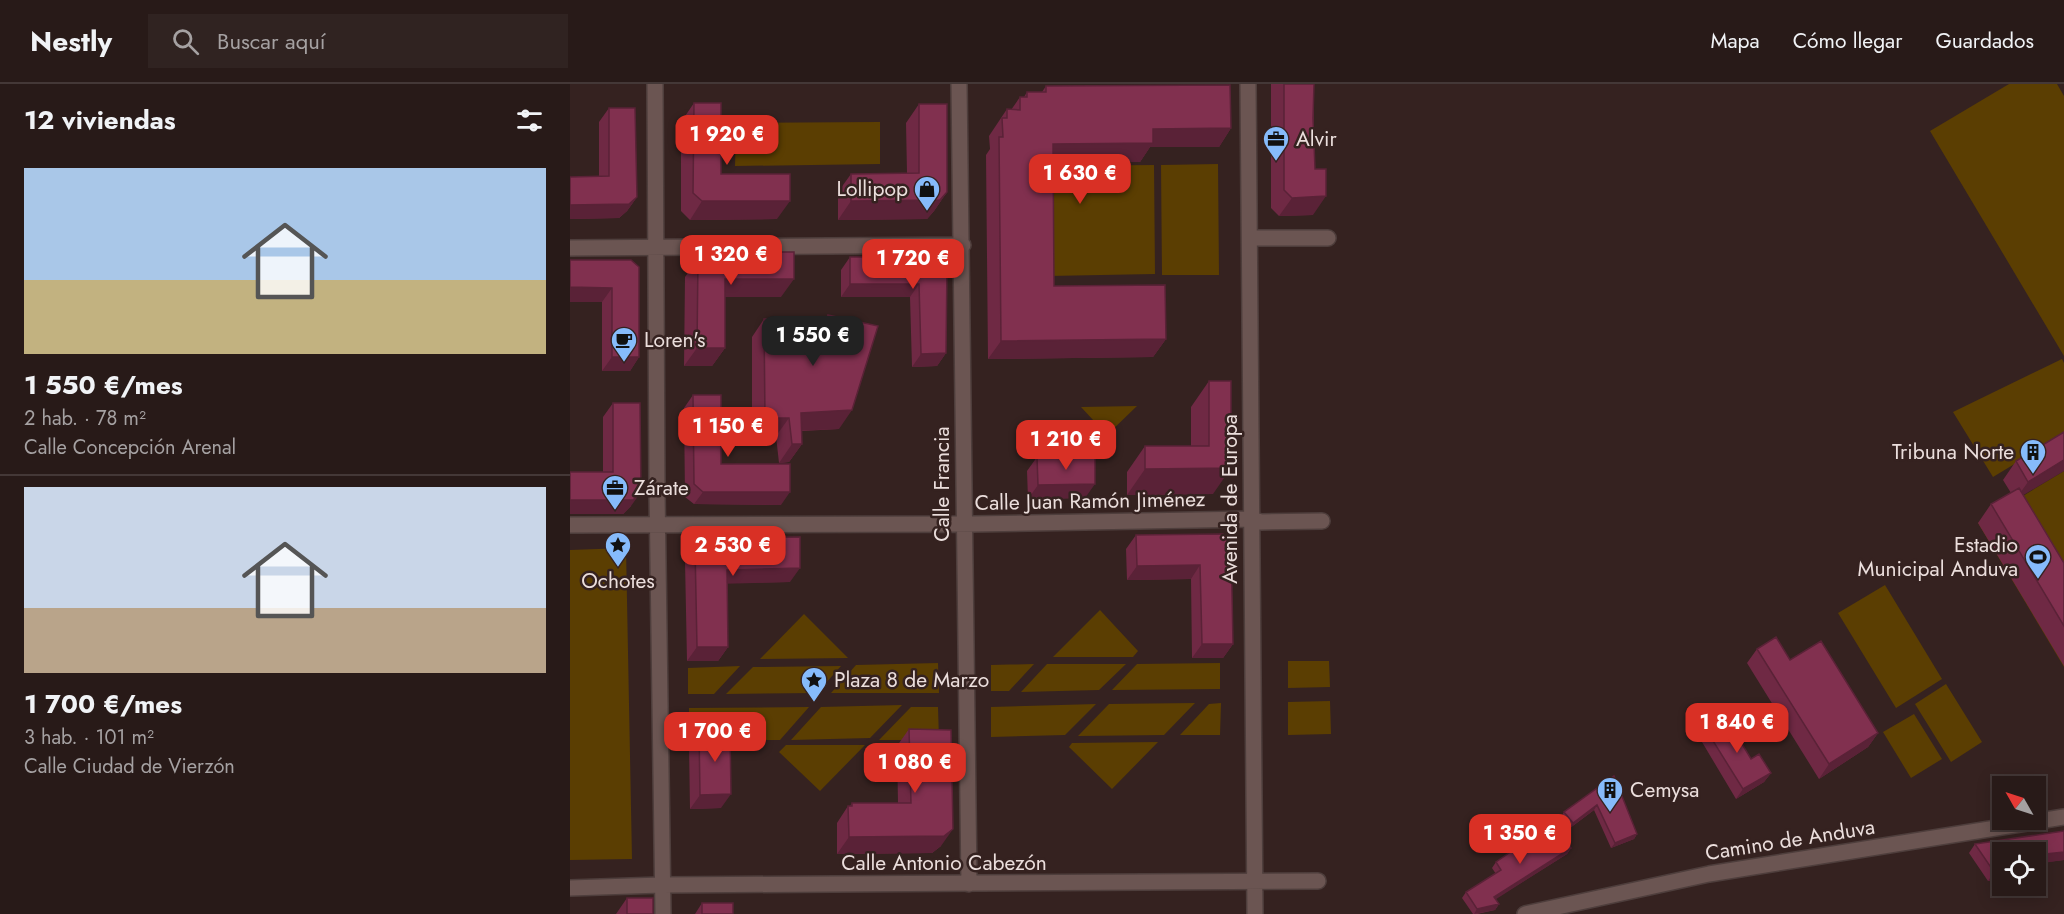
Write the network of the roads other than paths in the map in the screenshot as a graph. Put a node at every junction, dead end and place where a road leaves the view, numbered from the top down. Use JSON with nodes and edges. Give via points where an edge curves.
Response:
{"nodes":[{"id":1,"x":655,"y":84,"type":"edge"},
{"id":2,"x":959,"y":84,"type":"edge"},
{"id":3,"x":1248,"y":84,"type":"edge"},
{"id":4,"x":1250,"y":238,"type":"junction"},
{"id":5,"x":1328,"y":238,"type":"dead end"},
{"id":6,"x":963,"y":244,"type":"junction"},
{"id":7,"x":657,"y":247,"type":"junction"},
{"id":8,"x":570,"y":248,"type":"edge"},
{"id":9,"x":1251,"y":519,"type":"junction"},
{"id":10,"x":1322,"y":521,"type":"dead end"},
{"id":11,"x":963,"y":524,"type":"junction"},
{"id":12,"x":570,"y":525,"type":"edge"},
{"id":13,"x":658,"y":526,"type":"junction"},
{"id":14,"x":2064,"y":817,"type":"edge"},
{"id":15,"x":1256,"y":881,"type":"junction"},
{"id":16,"x":1318,"y":881,"type":"dead end"},
{"id":17,"x":969,"y":884,"type":"junction"},
{"id":18,"x":661,"y":885,"type":"junction"},
{"id":19,"x":570,"y":888,"type":"edge"},
{"id":20,"x":663,"y":914,"type":"edge"},
{"id":21,"x":1255,"y":914,"type":"edge"},
{"id":22,"x":1525,"y":914,"type":"edge"}],
"edges":[{"from":1,"to":7,"type":"street"},
{"from":2,"to":6,"type":"street","name":"Calle Francia"},
{"from":3,"to":4,"type":"street","name":"Avenida de Europa"},
{"from":4,"to":5,"type":"street"},
{"from":4,"to":9,"type":"street","name":"Avenida de Europa"},
{"from":6,"to":7,"type":"street"},
{"from":6,"to":11,"type":"street","name":"Calle Francia"},
{"from":7,"to":8,"type":"street"},
{"from":7,"to":13,"type":"street"},
{"from":9,"to":10,"type":"street","name":"Calle Juan Ramón Jiménez"},
{"from":9,"to":11,"type":"street","name":"Calle Juan Ramón Jiménez"},
{"from":9,"to":15,"type":"street","name":"Avenida de Europa"},
{"from":11,"to":13,"type":"street","name":"Calle Juan Ramón Jiménez"},
{"from":11,"to":17,"type":"street","name":"Calle Francia"},
{"from":12,"to":13,"type":"street","name":"Calle Juan Ramón Jiménez"},
{"from":13,"to":18,"type":"street"},
{"from":14,"to":22,"type":"street","name":"Camino de Anduva","via":[[1708,874]]},
{"from":15,"to":16,"type":"street","name":"Calle Antonio Cabezón"},
{"from":15,"to":17,"type":"street","name":"Calle Antonio Cabezón"},
{"from":15,"to":21,"type":"street","name":"Avenida de Europa"},
{"from":17,"to":18,"type":"street","name":"Calle Antonio Cabezón"},
{"from":18,"to":19,"type":"street","name":"Calle Antonio Cabezón"},
{"from":18,"to":20,"type":"street"}]}
